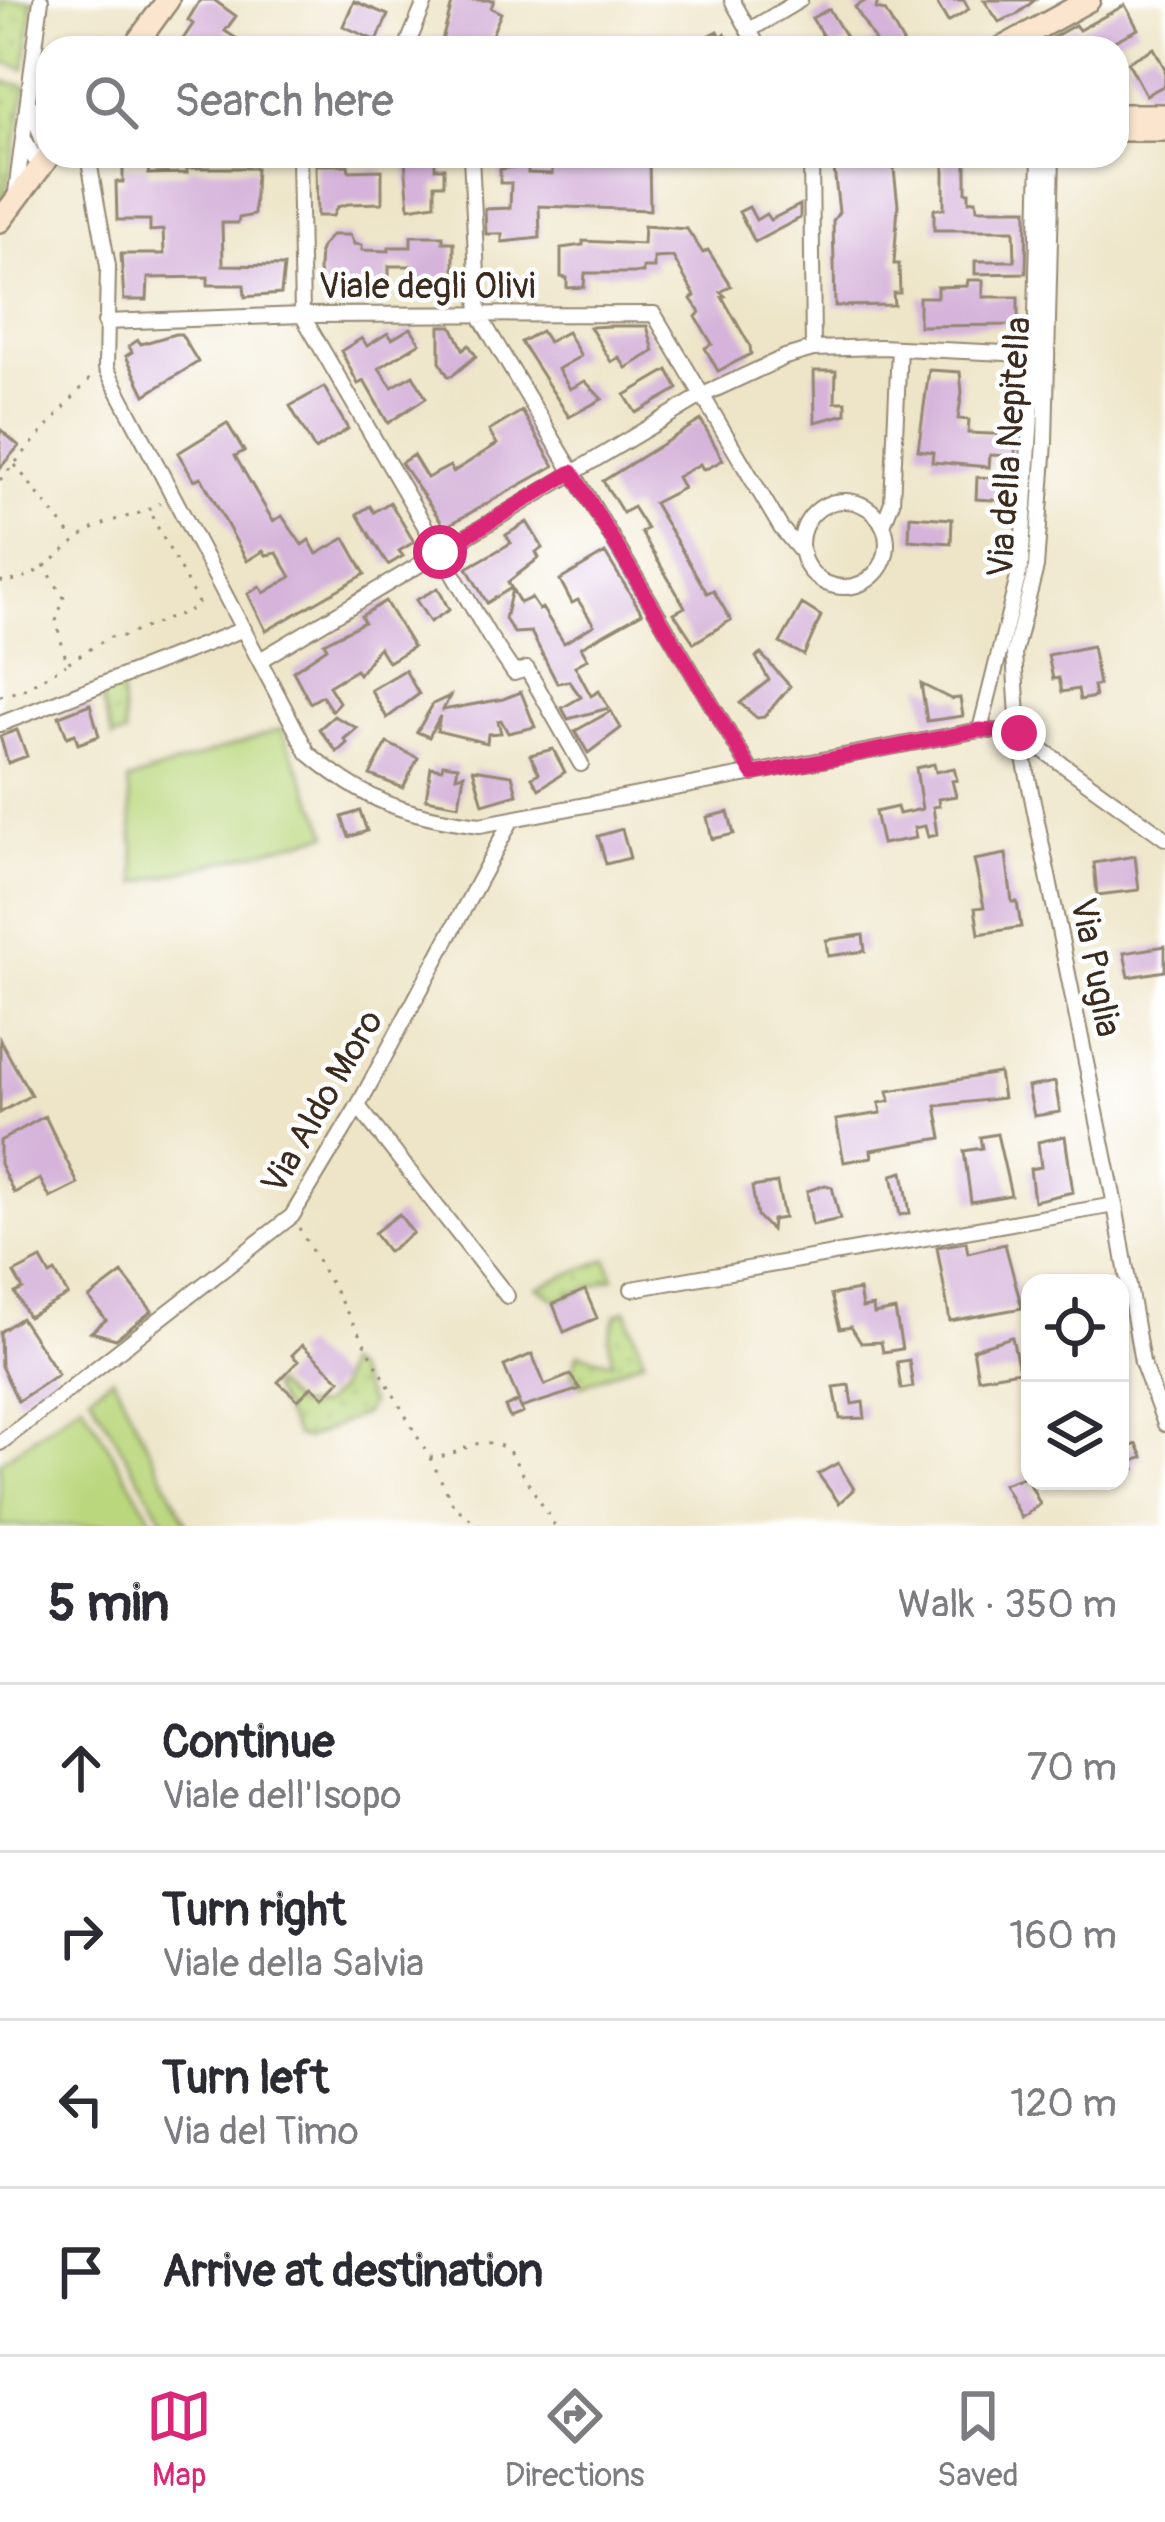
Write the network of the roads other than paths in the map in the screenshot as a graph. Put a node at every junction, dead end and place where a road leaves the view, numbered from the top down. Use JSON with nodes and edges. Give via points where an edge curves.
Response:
{"nodes":[{"id":1,"x":41,"y":0,"type":"edge"},
{"id":2,"x":168,"y":0,"type":"edge"},
{"id":3,"x":426,"y":0,"type":"edge"},
{"id":4,"x":732,"y":0,"type":"edge"},
{"id":5,"x":800,"y":0,"type":"edge"},
{"id":6,"x":1089,"y":0,"type":"edge"},
{"id":7,"x":1058,"y":8,"type":"edge"},
{"id":8,"x":748,"y":31,"type":"junction"},
{"id":9,"x":37,"y":36,"type":"edge"},
{"id":10,"x":142,"y":36,"type":"edge"},
{"id":11,"x":411,"y":36,"type":"edge"},
{"id":12,"x":751,"y":36,"type":"edge"},
{"id":13,"x":1019,"y":36,"type":"edge"},
{"id":14,"x":36,"y":42,"type":"edge"},
{"id":15,"x":29,"y":101,"type":"junction"},
{"id":16,"x":36,"y":107,"type":"edge"},
{"id":17,"x":1129,"y":115,"type":"edge"},
{"id":18,"x":1165,"y":115,"type":"edge"},
{"id":19,"x":36,"y":121,"type":"edge"},
{"id":20,"x":1129,"y":130,"type":"edge"},
{"id":21,"x":1165,"y":130,"type":"edge"},
{"id":22,"x":24,"y":135,"type":"junction"},
{"id":23,"x":36,"y":158,"type":"edge"},
{"id":24,"x":39,"y":168,"type":"edge"},
{"id":25,"x":90,"y":168,"type":"edge"},
{"id":26,"x":299,"y":168,"type":"edge"},
{"id":27,"x":472,"y":168,"type":"edge"},
{"id":28,"x":811,"y":168,"type":"edge"},
{"id":29,"x":1045,"y":168,"type":"edge"},
{"id":30,"x":15,"y":200,"type":"junction"},
{"id":31,"x":0,"y":221,"type":"edge"},
{"id":32,"x":479,"y":315,"type":"junction"},
{"id":33,"x":302,"y":316,"type":"junction"},
{"id":34,"x":105,"y":322,"type":"junction"},
{"id":35,"x":899,"y":348,"type":"junction"},
{"id":36,"x":813,"y":350,"type":"junction"},
{"id":37,"x":1041,"y":355,"type":"junction"},
{"id":38,"x":703,"y":395,"type":"junction"},
{"id":39,"x":572,"y":472,"type":"junction"},
{"id":40,"x":883,"y":525,"type":"junction"},
{"id":41,"x":440,"y":552,"type":"junction"},
{"id":42,"x":803,"y":554,"type":"junction"},
{"id":43,"x":244,"y":628,"type":"junction"},
{"id":44,"x":260,"y":660,"type":"junction"},
{"id":45,"x":0,"y":724,"type":"edge"},
{"id":46,"x":980,"y":730,"type":"junction"},
{"id":47,"x":1019,"y":733,"type":"junction"},
{"id":48,"x":581,"y":764,"type":"dead end"},
{"id":49,"x":753,"y":774,"type":"junction"},
{"id":50,"x":512,"y":819,"type":"junction"},
{"id":51,"x":1165,"y":838,"type":"edge"},
{"id":52,"x":358,"y":1106,"type":"junction"},
{"id":53,"x":1115,"y":1205,"type":"junction"},
{"id":54,"x":632,"y":1288,"type":"dead end"},
{"id":55,"x":506,"y":1296,"type":"dead end"},
{"id":56,"x":1165,"y":1424,"type":"edge"},
{"id":57,"x":0,"y":1443,"type":"edge"}],
"edges":[{"from":1,"to":9,"type":"street"},
{"from":2,"to":10,"type":"main road"},
{"from":3,"to":11,"type":"street"},
{"from":4,"to":8,"type":"street"},
{"from":5,"to":8,"type":"street"},
{"from":6,"to":7,"type":"main road"},
{"from":7,"to":13,"type":"main road"},
{"from":8,"to":12,"type":"street"},
{"from":14,"to":15,"type":"street"},
{"from":15,"to":16,"type":"street"},
{"from":15,"to":19,"type":"street"},
{"from":15,"to":22,"type":"street"},
{"from":17,"to":18,"type":"main road"},
{"from":20,"to":21,"type":"main road"},
{"from":22,"to":23,"type":"street"},
{"from":22,"to":30,"type":"street"},
{"from":24,"to":30,"type":"main road"},
{"from":25,"to":34,"type":"street","via":[[108,266]]},
{"from":26,"to":33,"type":"street"},
{"from":27,"to":32,"type":"street"},
{"from":28,"to":36,"type":"street"},
{"from":29,"to":37,"type":"street","name":"Via della Nepitella"},
{"from":30,"to":31,"type":"main road"},
{"from":32,"to":33,"type":"street","name":"Viale degli Olivi"},
{"from":32,"to":38,"type":"street","name":"Viale degli Olivi","via":[[654,314]]},
{"from":32,"to":39,"type":"street"},
{"from":33,"to":34,"type":"street","name":"Viale degli Olivi"},
{"from":33,"to":41,"type":"street"},
{"from":34,"to":43,"type":"street","via":[[106,368]]},
{"from":35,"to":36,"type":"street"},
{"from":35,"to":37,"type":"street"},
{"from":35,"to":40,"type":"street","via":[[892,502]]},
{"from":36,"to":38,"type":"street"},
{"from":37,"to":46,"type":"street","name":"Via della Nepitella","via":[[1022,565]]},
{"from":37,"to":47,"type":"street","name":"Via della Nepitella","via":[[1036,567],[1014,653]]},
{"from":38,"to":39,"type":"street"},
{"from":38,"to":42,"type":"street"},
{"from":39,"to":41,"type":"street"},
{"from":39,"to":49,"type":"street"},
{"from":40,"to":42,"type":"street","via":[[864,505],[837,501],[805,526]]},
{"from":40,"to":42,"type":"street","via":[[886,553],[859,584],[818,578]]},
{"from":41,"to":44,"type":"street"},
{"from":41,"to":48,"type":"street","via":[[514,674],[527,669]]},
{"from":43,"to":44,"type":"street"},
{"from":43,"to":45,"type":"street"},
{"from":44,"to":50,"type":"street","via":[[308,753],[336,777],[404,813],[480,825]]},
{"from":46,"to":47,"type":"street"},
{"from":46,"to":49,"type":"street"},
{"from":47,"to":51,"type":"street"},
{"from":47,"to":53,"type":"street","name":"Via Puglia"},
{"from":49,"to":50,"type":"street"},
{"from":50,"to":52,"type":"street","name":"Via Aldo Moro"},
{"from":52,"to":55,"type":"street"},
{"from":52,"to":57,"type":"street","name":"Via Aldo Moro","via":[[292,1216]]},
{"from":53,"to":54,"type":"street"},
{"from":53,"to":56,"type":"street","name":"Via Puglia","via":[[1142,1363]]}]}
